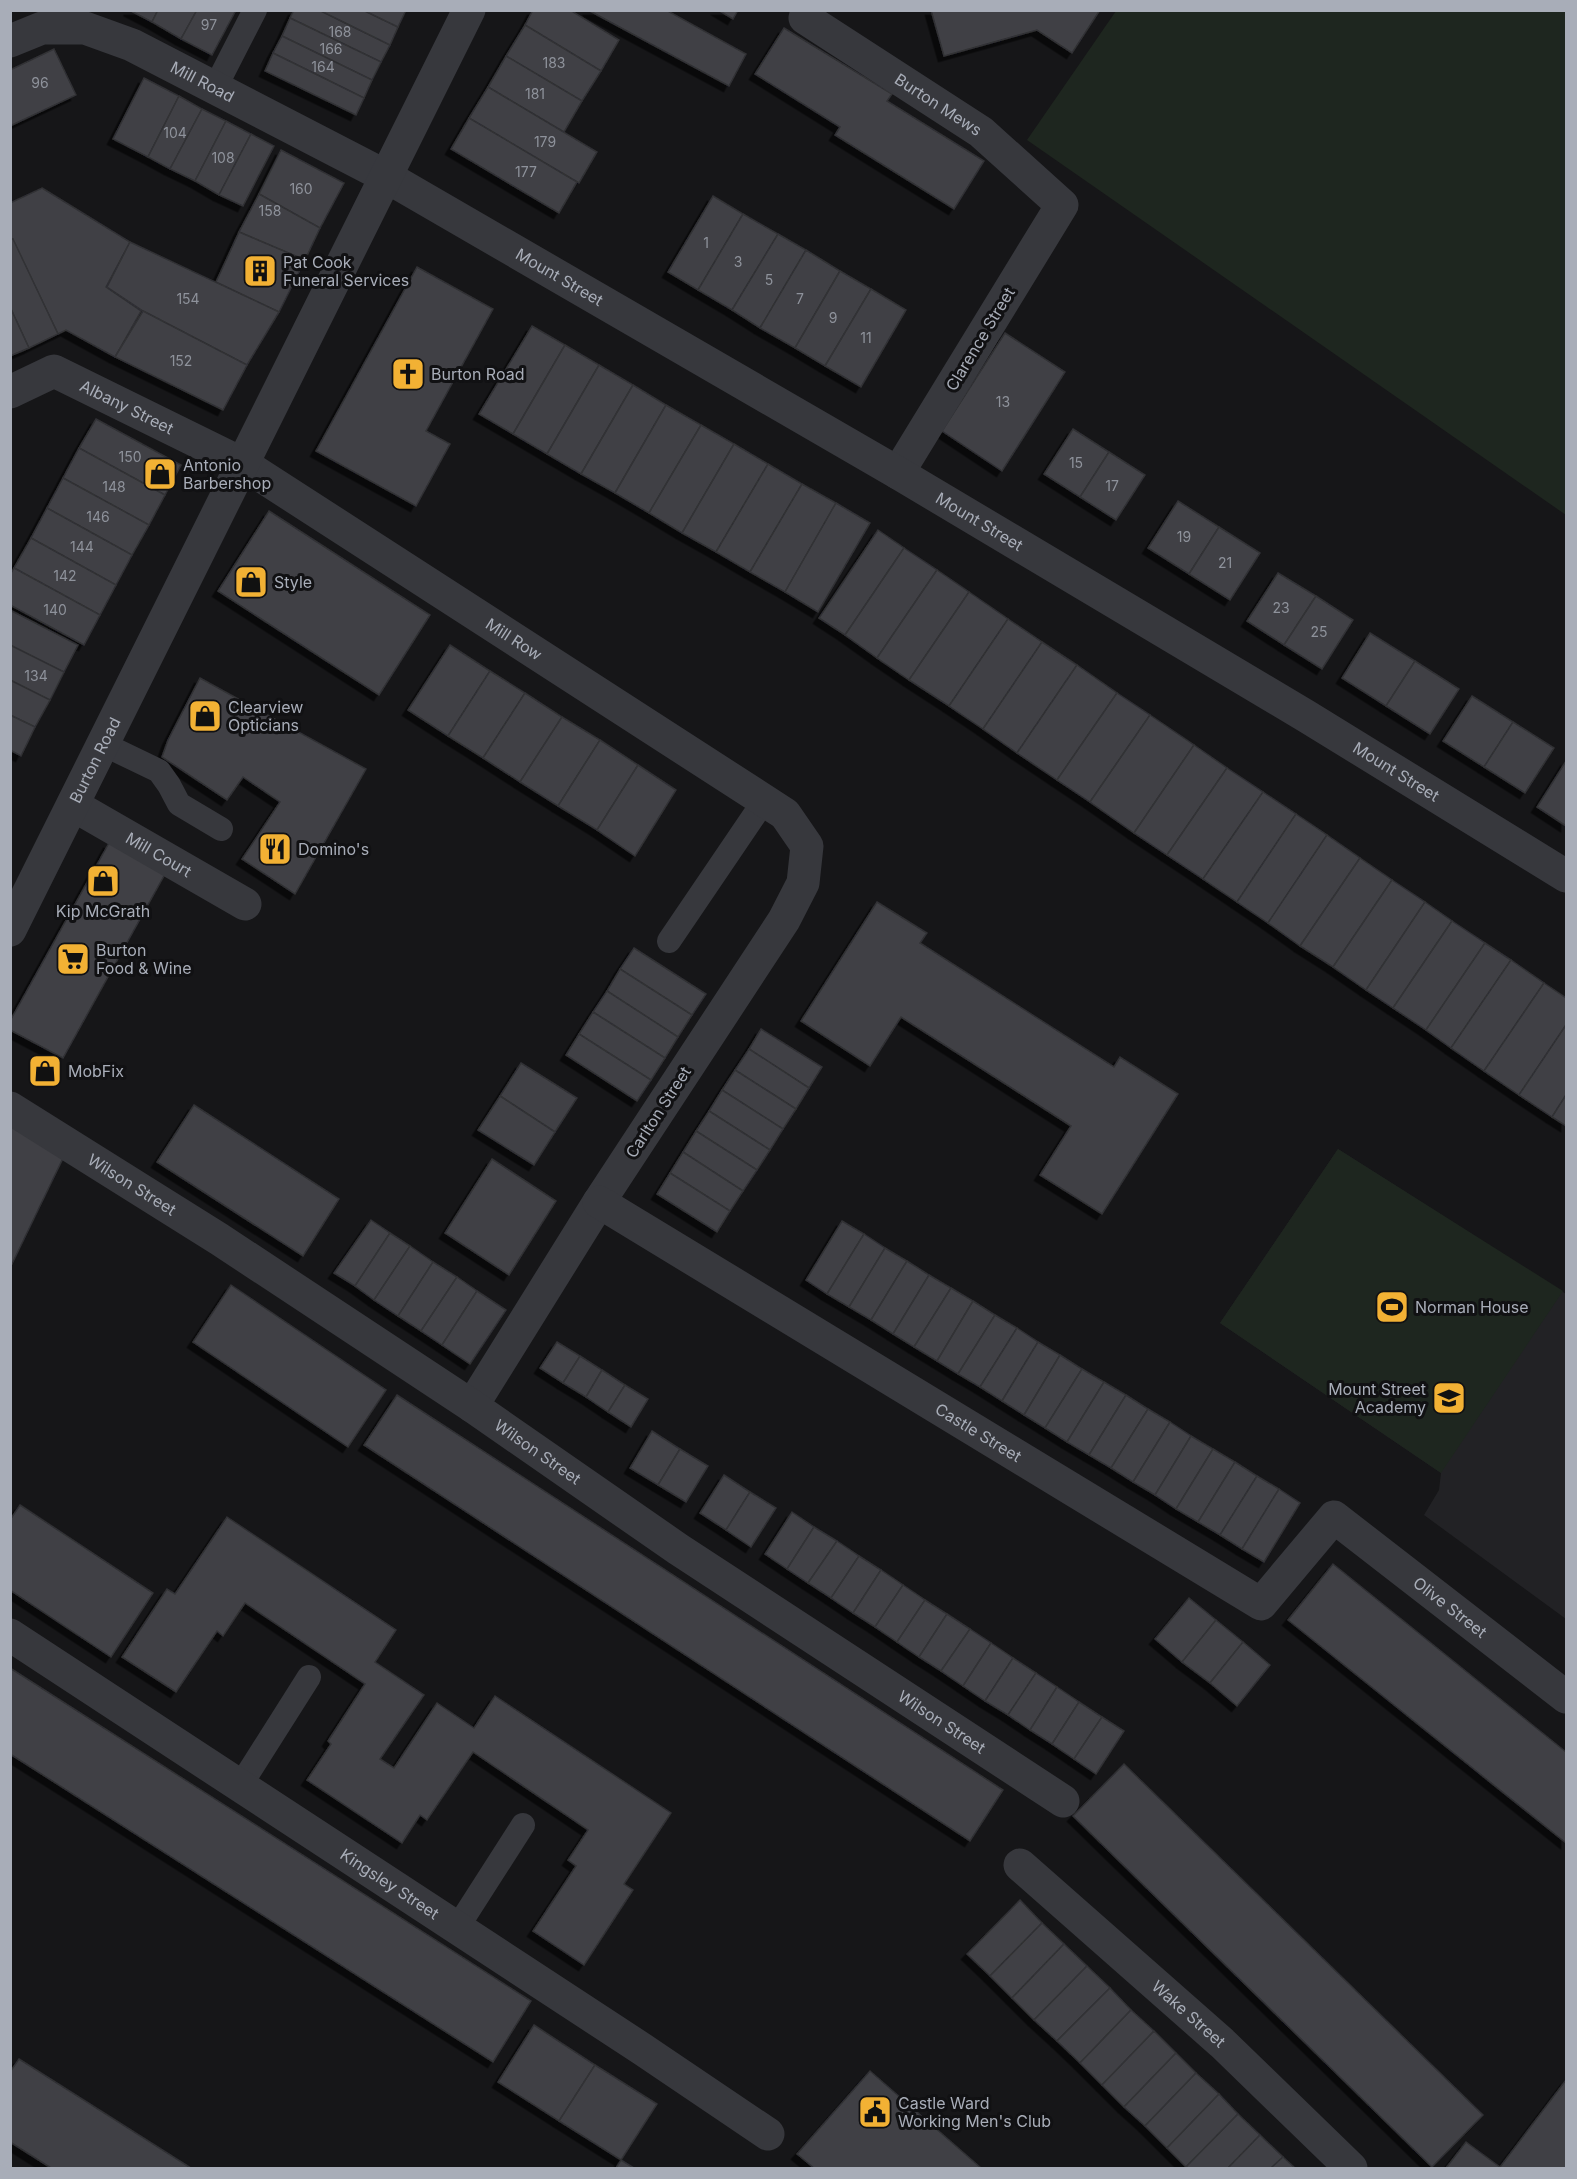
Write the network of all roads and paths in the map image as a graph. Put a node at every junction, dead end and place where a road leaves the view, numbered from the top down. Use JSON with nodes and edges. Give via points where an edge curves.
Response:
{"nodes":[{"id":1,"x":255,"y":10,"type":"edge"},
{"id":2,"x":469,"y":10,"type":"edge"},
{"id":3,"x":805,"y":18,"type":"dead end"},
{"id":4,"x":10,"y":41,"type":"edge"},
{"id":5,"x":215,"y":88,"type":"junction"},
{"id":6,"x":387,"y":177,"type":"junction"},
{"id":7,"x":1062,"y":205,"type":"joint"},
{"id":8,"x":10,"y":392,"type":"edge"},
{"id":9,"x":243,"y":464,"type":"junction"},
{"id":10,"x":898,"y":473,"type":"junction"},
{"id":11,"x":103,"y":744,"type":"junction"},
{"id":12,"x":73,"y":805,"type":"junction"},
{"id":13,"x":775,"y":808,"type":"junction"},
{"id":14,"x":221,"y":829,"type":"dead end"},
{"id":15,"x":1566,"y":876,"type":"edge"},
{"id":16,"x":245,"y":904,"type":"dead end"},
{"id":17,"x":10,"y":930,"type":"edge"},
{"id":18,"x":669,"y":941,"type":"dead end"},
{"id":19,"x":10,"y":1108,"type":"edge"},
{"id":20,"x":598,"y":1202,"type":"junction"},
{"id":21,"x":472,"y":1406,"type":"junction"},
{"id":22,"x":1334,"y":1517,"type":"joint"},
{"id":23,"x":10,"y":1635,"type":"edge"},
{"id":24,"x":309,"y":1677,"type":"dead end"},
{"id":25,"x":1566,"y":1697,"type":"edge"},
{"id":26,"x":240,"y":1786,"type":"junction"},
{"id":27,"x":1063,"y":1801,"type":"dead end"},
{"id":28,"x":523,"y":1825,"type":"dead end"},
{"id":29,"x":1020,"y":1865,"type":"dead end"},
{"id":30,"x":457,"y":1928,"type":"junction"},
{"id":31,"x":768,"y":2134,"type":"dead end"},
{"id":32,"x":1351,"y":2169,"type":"edge"}],
"edges":[{"from":1,"to":5,"type":"lane"},
{"from":2,"to":6,"type":"street","name":"Burton Road"},
{"from":3,"to":7,"type":"street","name":"Burton Mews","via":[[981,132]]},
{"from":4,"to":5,"type":"street","name":"Mill Road","via":[[42,28],[85,28],[132,45]]},
{"from":5,"to":6,"type":"street","name":"Mill Road"},
{"from":6,"to":9,"type":"street","name":"Burton Road"},
{"from":6,"to":10,"type":"street","name":"Mount Street"},
{"from":7,"to":10,"type":"street","name":"Clarence Street"},
{"from":8,"to":9,"type":"street","name":"Albany Street","via":[[54,371]]},
{"from":9,"to":11,"type":"street","name":"Burton Road"},
{"from":9,"to":13,"type":"street","name":"Mill Row"},
{"from":10,"to":15,"type":"street","name":"Mount Street"},
{"from":11,"to":12,"type":"street","name":"Burton Road"},
{"from":11,"to":14,"type":"lane","via":[[159,771],[178,804]]},
{"from":12,"to":16,"type":"street","name":"Mill Court"},
{"from":12,"to":17,"type":"street","name":"Burton Road"},
{"from":13,"to":18,"type":"lane"},
{"from":13,"to":20,"type":"street","name":"Carlton Street","via":[[807,846],[803,883],[784,920]]},
{"from":19,"to":21,"type":"street","name":"Wilson Street","via":[[219,1239]]},
{"from":20,"to":21,"type":"street","name":"Carlton Street"},
{"from":20,"to":22,"type":"street","name":"Castle Street","via":[[1261,1604]]},
{"from":21,"to":27,"type":"street","name":"Wilson Street","via":[[678,1549]]},
{"from":22,"to":25,"type":"street","name":"Olive Street"},
{"from":23,"to":26,"type":"street","name":"Kingsley Street"},
{"from":24,"to":26,"type":"lane"},
{"from":26,"to":30,"type":"street","name":"Kingsley Street"},
{"from":28,"to":30,"type":"lane"},
{"from":29,"to":32,"type":"street","name":"Wake Street","via":[[1222,2043]]},
{"from":30,"to":31,"type":"street","name":"Kingsley Street"}]}
